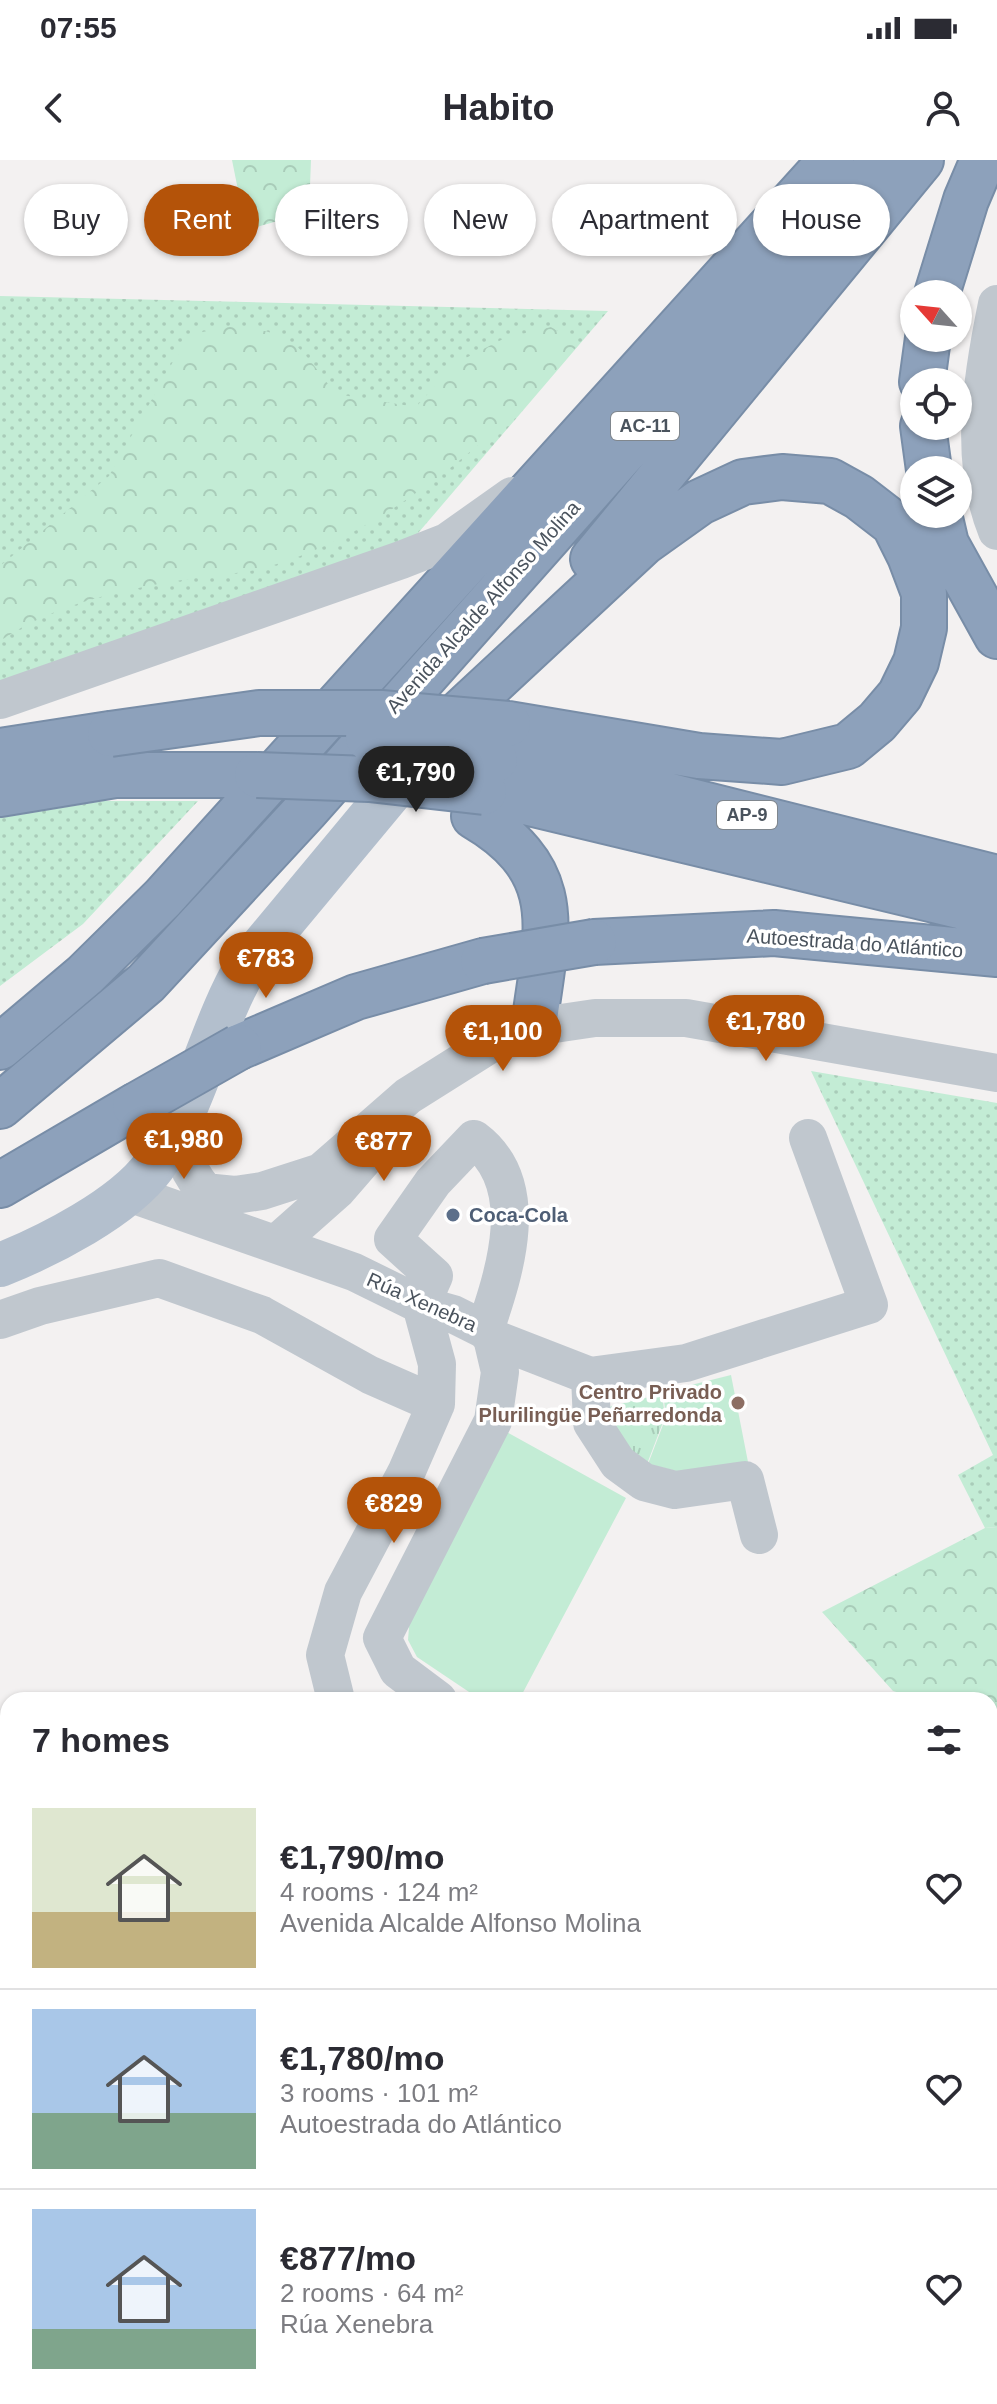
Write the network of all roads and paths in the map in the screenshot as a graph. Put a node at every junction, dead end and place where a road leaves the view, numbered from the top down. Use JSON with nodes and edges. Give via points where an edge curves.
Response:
{"nodes":[{"id":1,"x":831,"y":160,"type":"edge"},
{"id":2,"x":883,"y":160,"type":"edge"},
{"id":3,"x":921,"y":160,"type":"edge"},
{"id":4,"x":983,"y":160,"type":"edge"},
{"id":5,"x":941,"y":280,"type":"edge"},
{"id":6,"x":997,"y":304,"type":"edge"},
{"id":7,"x":547,"y":471,"type":"junction"},
{"id":8,"x":942,"y":528,"type":"edge"},
{"id":9,"x":997,"y":531,"type":"edge"},
{"id":10,"x":997,"y":636,"type":"edge"},
{"id":11,"x":0,"y":700,"type":"edge"},
{"id":12,"x":449,"y":723,"type":"junction"},
{"id":13,"x":0,"y":751,"type":"edge"},
{"id":14,"x":112,"y":755,"type":"junction"},
{"id":15,"x":490,"y":773,"type":"junction"},
{"id":16,"x":0,"y":794,"type":"edge"},
{"id":17,"x":997,"y":878,"type":"edge"},
{"id":18,"x":997,"y":915,"type":"edge"},
{"id":19,"x":997,"y":954,"type":"edge"},
{"id":20,"x":85,"y":975,"type":"junction"},
{"id":21,"x":0,"y":1022,"type":"edge"},
{"id":22,"x":534,"y":1027,"type":"junction"},
{"id":23,"x":0,"y":1047,"type":"edge"},
{"id":24,"x":997,"y":1073,"type":"edge"},
{"id":25,"x":0,"y":1106,"type":"edge"},
{"id":26,"x":176,"y":1125,"type":"junction"},
{"id":27,"x":808,"y":1138,"type":"dead end"},
{"id":28,"x":329,"y":1181,"type":"junction"},
{"id":29,"x":0,"y":1185,"type":"edge"},
{"id":30,"x":204,"y":1192,"type":"junction"},
{"id":31,"x":129,"y":1193,"type":"junction"},
{"id":32,"x":276,"y":1244,"type":"junction"},
{"id":33,"x":0,"y":1265,"type":"edge"},
{"id":34,"x":354,"y":1272,"type":"junction"},
{"id":35,"x":421,"y":1305,"type":"junction"},
{"id":36,"x":0,"y":1320,"type":"edge"},
{"id":37,"x":488,"y":1334,"type":"junction"},
{"id":38,"x":590,"y":1376,"type":"junction"},
{"id":39,"x":436,"y":1404,"type":"junction"},
{"id":40,"x":759,"y":1535,"type":"dead end"},
{"id":41,"x":334,"y":1692,"type":"edge"},
{"id":42,"x":426,"y":1692,"type":"edge"}],
"edges":[{"from":1,"to":7,"type":"highway","name":"Avenida Alcalde Alfonso Molina","number":"AC-11"},
{"from":2,"to":25,"type":"highway","name":"Avenida Alcalde Alfonso Molina","number":"AC-11","via":[[146,983]]},
{"from":3,"to":12,"type":"highway","via":[[600,551]]},
{"from":4,"to":5,"type":"highway"},
{"from":6,"to":9,"type":"street","via":[[979,430],[989,512]]},
{"from":7,"to":11,"type":"street","via":[[447,542],[276,607]]},
{"from":7,"to":20,"type":"highway","name":"Avenida Alcalde Alfonso Molina","number":"AC-11","via":[[244,810]]},
{"from":8,"to":10,"type":"highway"},
{"from":12,"to":15,"type":"highway","via":[[644,542],[700,502],[743,482],[782,477],[830,481],[894,524],[924,593],[924,628],[900,695],[848,746],[782,762],[699,756]]},
{"from":12,"to":26,"type":"main road","via":[[247,965],[227,998]]},
{"from":13,"to":14,"type":"highway","number":"AP-9"},
{"from":14,"to":15,"type":"highway","bridge":true,"via":[[257,775],[369,779]]},
{"from":14,"to":15,"type":"highway","number":"AP-9","bridge":true,"via":[[368,738]]},
{"from":14,"to":16,"type":"highway"},
{"from":15,"to":17,"type":"highway","number":"AP-9","via":[[567,770]]},
{"from":15,"to":18,"type":"highway"},
{"from":15,"to":22,"type":"highway","via":[[499,830],[521,856],[547,907]]},
{"from":19,"to":29,"type":"highway","name":"Autoestrada do Atlántico","bridge":true,"via":[[774,933],[594,942],[483,961],[356,997],[239,1047]]},
{"from":20,"to":21,"type":"highway"},
{"from":20,"to":23,"type":"highway","name":"Avenida Alcalde Alfonso Molina","number":"AC-11"},
{"from":22,"to":24,"type":"street","via":[[595,1018],[686,1018]]},
{"from":22,"to":28,"type":"street","via":[[489,1045],[446,1072]]},
{"from":26,"to":30,"type":"street","name":"Rúa Xenebra","via":[[186,1166]]},
{"from":26,"to":31,"type":"main road","via":[[153,1166]]},
{"from":27,"to":38,"type":"street","via":[[869,1305],[686,1363]]},
{"from":28,"to":30,"type":"street","via":[[235,1195]]},
{"from":28,"to":32,"type":"street"},
{"from":28,"to":34,"type":"street","via":[[323,1216],[330,1246]]},
{"from":30,"to":32,"type":"street","name":"Rúa Xenebra"},
{"from":31,"to":32,"type":"street","name":"Rúa Xenebra"},
{"from":31,"to":33,"type":"main road","via":[[33,1252]]},
{"from":32,"to":34,"type":"street","name":"Rúa Xenebra"},
{"from":34,"to":35,"type":"street","name":"Rúa Xenebra"},
{"from":35,"to":37,"type":"street","name":"Rúa Xenebra","via":[[453,1314]]},
{"from":35,"to":37,"type":"street","via":[[434,1276],[393,1239],[433,1182],[474,1139],[491,1151],[510,1200],[507,1265]]},
{"from":35,"to":39,"type":"street","via":[[437,1364]]},
{"from":36,"to":39,"type":"street","via":[[159,1278],[262,1315],[370,1375]]},
{"from":37,"to":38,"type":"street"},
{"from":37,"to":42,"type":"street","name":"Rúa Xenebra","via":[[500,1372],[493,1421],[382,1638],[398,1670]]},
{"from":38,"to":40,"type":"street","via":[[592,1423],[618,1463],[644,1482],[675,1490],[745,1480]]},
{"from":39,"to":41,"type":"street","via":[[343,1592],[325,1655]]}]}
